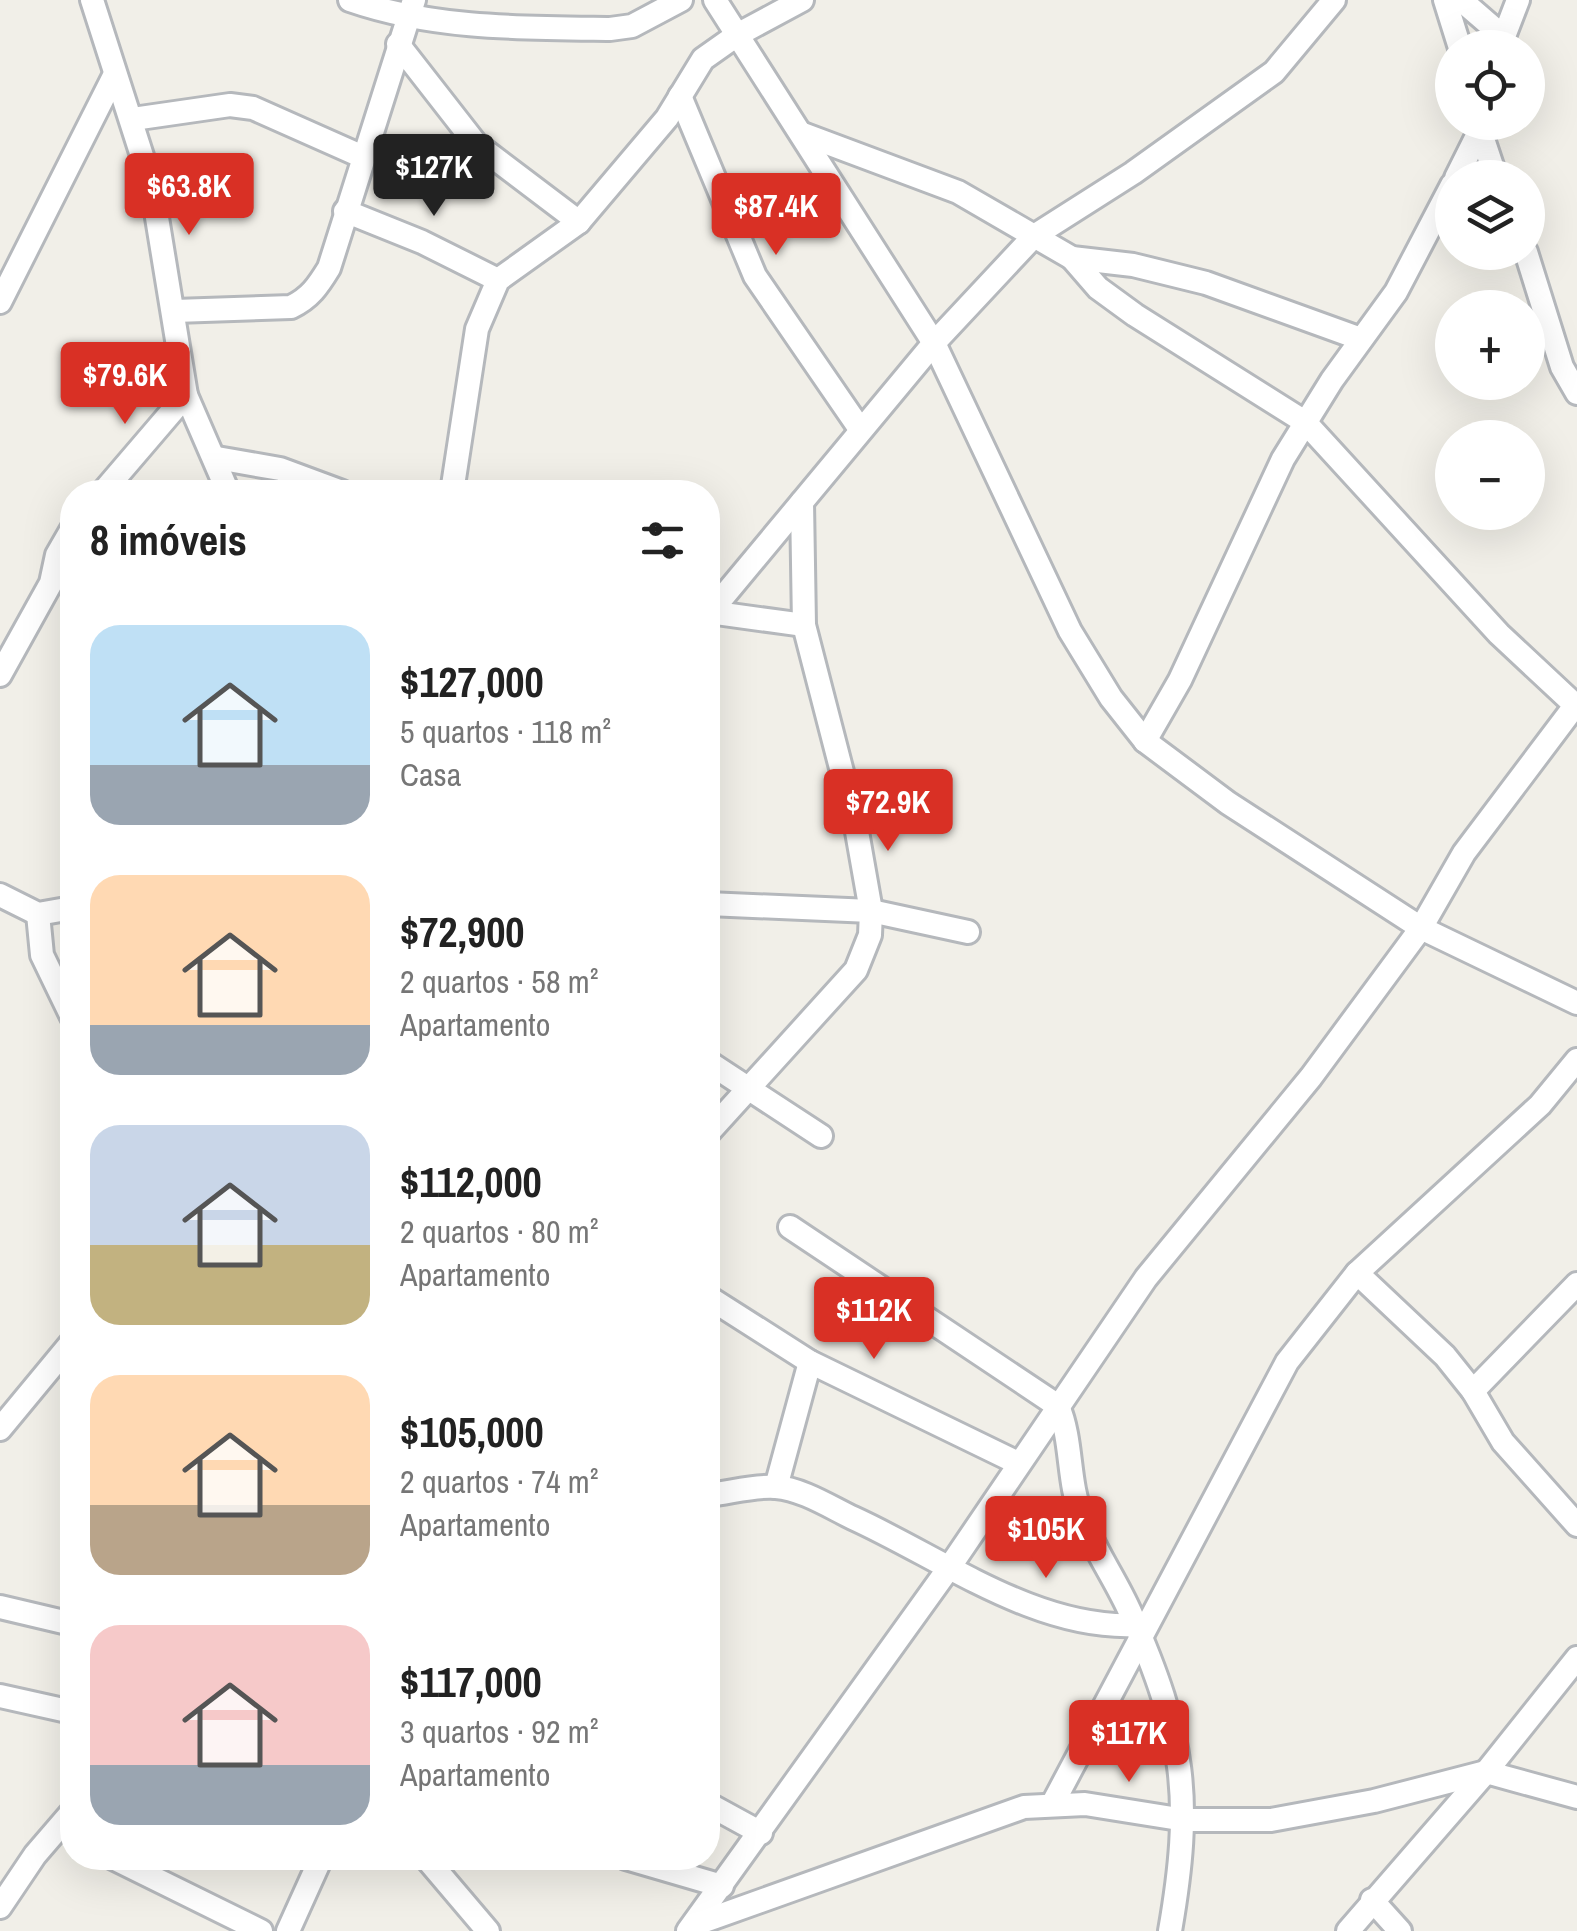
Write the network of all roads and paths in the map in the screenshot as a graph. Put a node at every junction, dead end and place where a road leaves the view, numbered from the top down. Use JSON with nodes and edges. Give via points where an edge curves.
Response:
{"nodes":[{"id":1,"x":92,"y":0,"type":"edge"},
{"id":2,"x":350,"y":0,"type":"edge"},
{"id":3,"x":681,"y":0,"type":"edge"},
{"id":4,"x":716,"y":0,"type":"edge"},
{"id":5,"x":802,"y":0,"type":"edge"},
{"id":6,"x":1334,"y":0,"type":"edge"},
{"id":7,"x":1445,"y":0,"type":"edge"},
{"id":8,"x":1461,"y":0,"type":"edge"},
{"id":9,"x":1518,"y":0,"type":"edge"},
{"id":10,"x":412,"y":9,"type":"edge"},
{"id":11,"x":1454,"y":30,"type":"edge"},
{"id":12,"x":1490,"y":30,"type":"edge"},
{"id":13,"x":1508,"y":30,"type":"edge"},
{"id":14,"x":737,"y":35,"type":"junction"},
{"id":15,"x":398,"y":44,"type":"junction"},
{"id":16,"x":115,"y":74,"type":"junction"},
{"id":17,"x":680,"y":96,"type":"junction"},
{"id":18,"x":133,"y":119,"type":"junction"},
{"id":19,"x":803,"y":134,"type":"junction"},
{"id":20,"x":361,"y":156,"type":"junction"},
{"id":21,"x":345,"y":212,"type":"junction"},
{"id":22,"x":1435,"y":217,"type":"edge"},
{"id":23,"x":580,"y":222,"type":"junction"},
{"id":24,"x":1034,"y":236,"type":"junction"},
{"id":25,"x":1072,"y":258,"type":"junction"},
{"id":26,"x":1532,"y":270,"type":"edge"},
{"id":27,"x":498,"y":280,"type":"junction"},
{"id":28,"x":0,"y":302,"type":"edge"},
{"id":29,"x":175,"y":311,"type":"junction"},
{"id":30,"x":1360,"y":339,"type":"junction"},
{"id":31,"x":934,"y":343,"type":"junction"},
{"id":32,"x":1577,"y":393,"type":"edge"},
{"id":33,"x":186,"y":395,"type":"junction"},
{"id":34,"x":1305,"y":422,"type":"junction"},
{"id":35,"x":860,"y":429,"type":"junction"},
{"id":36,"x":217,"y":458,"type":"junction"},
{"id":37,"x":113,"y":480,"type":"edge"},
{"id":38,"x":224,"y":480,"type":"edge"},
{"id":39,"x":310,"y":480,"type":"edge"},
{"id":40,"x":454,"y":480,"type":"edge"},
{"id":41,"x":802,"y":502,"type":"junction"},
{"id":42,"x":60,"y":550,"type":"edge"},
{"id":43,"x":720,"y":600,"type":"edge"},
{"id":44,"x":720,"y":615,"type":"edge"},
{"id":45,"x":804,"y":624,"type":"junction"},
{"id":46,"x":0,"y":675,"type":"edge"},
{"id":47,"x":1576,"y":704,"type":"edge"},
{"id":48,"x":1145,"y":741,"type":"junction"},
{"id":49,"x":0,"y":895,"type":"edge"},
{"id":50,"x":720,"y":904,"type":"edge"},
{"id":51,"x":60,"y":910,"type":"edge"},
{"id":52,"x":871,"y":910,"type":"junction"},
{"id":53,"x":38,"y":914,"type":"junction"},
{"id":54,"x":1421,"y":928,"type":"junction"},
{"id":55,"x":968,"y":932,"type":"dead end"},
{"id":56,"x":60,"y":992,"type":"edge"},
{"id":57,"x":1576,"y":999,"type":"edge"},
{"id":58,"x":1577,"y":1060,"type":"edge"},
{"id":59,"x":720,"y":1071,"type":"edge"},
{"id":60,"x":746,"y":1090,"type":"junction"},
{"id":61,"x":720,"y":1119,"type":"edge"},
{"id":62,"x":821,"y":1136,"type":"dead end"},
{"id":63,"x":790,"y":1227,"type":"dead end"},
{"id":64,"x":1357,"y":1273,"type":"junction"},
{"id":65,"x":1577,"y":1284,"type":"edge"},
{"id":66,"x":720,"y":1305,"type":"edge"},
{"id":67,"x":60,"y":1356,"type":"edge"},
{"id":68,"x":810,"y":1362,"type":"junction"},
{"id":69,"x":1473,"y":1391,"type":"junction"},
{"id":70,"x":1058,"y":1406,"type":"junction"},
{"id":71,"x":0,"y":1429,"type":"edge"},
{"id":72,"x":1018,"y":1463,"type":"junction"},
{"id":73,"x":776,"y":1487,"type":"junction"},
{"id":74,"x":720,"y":1494,"type":"edge"},
{"id":75,"x":1577,"y":1524,"type":"edge"},
{"id":76,"x":951,"y":1566,"type":"junction"},
{"id":77,"x":0,"y":1607,"type":"edge"},
{"id":78,"x":60,"y":1621,"type":"edge"},
{"id":79,"x":1138,"y":1630,"type":"junction"},
{"id":80,"x":1577,"y":1658,"type":"edge"},
{"id":81,"x":0,"y":1696,"type":"edge"},
{"id":82,"x":60,"y":1709,"type":"edge"},
{"id":83,"x":1486,"y":1772,"type":"junction"},
{"id":84,"x":1577,"y":1798,"type":"edge"},
{"id":85,"x":1052,"y":1805,"type":"junction"},
{"id":86,"x":720,"y":1811,"type":"edge"},
{"id":87,"x":1185,"y":1820,"type":"junction"},
{"id":88,"x":761,"y":1833,"type":"junction"},
{"id":89,"x":60,"y":1834,"type":"edge"},
{"id":90,"x":137,"y":1870,"type":"edge"},
{"id":91,"x":316,"y":1870,"type":"edge"},
{"id":92,"x":436,"y":1870,"type":"edge"},
{"id":93,"x":667,"y":1870,"type":"edge"},
{"id":94,"x":722,"y":1886,"type":"junction"},
{"id":95,"x":1372,"y":1900,"type":"junction"},
{"id":96,"x":0,"y":1907,"type":"edge"},
{"id":97,"x":691,"y":1928,"type":"edge"},
{"id":98,"x":261,"y":1931,"type":"edge"},
{"id":99,"x":288,"y":1931,"type":"edge"},
{"id":100,"x":488,"y":1931,"type":"edge"},
{"id":101,"x":1170,"y":1931,"type":"edge"},
{"id":102,"x":1348,"y":1931,"type":"edge"},
{"id":103,"x":1400,"y":1931,"type":"edge"}],
"edges":[{"from":1,"to":16,"type":"street"},
{"from":2,"to":10,"type":"street"},
{"from":3,"to":10,"type":"street","via":[[632,26],[610,29],[457,26]]},
{"from":4,"to":14,"type":"street"},
{"from":5,"to":14,"type":"street"},
{"from":6,"to":24,"type":"street","via":[[1274,72]]},
{"from":7,"to":11,"type":"street"},
{"from":8,"to":12,"type":"street"},
{"from":9,"to":13,"type":"street"},
{"from":10,"to":15,"type":"street"},
{"from":14,"to":17,"type":"street","via":[[704,59]]},
{"from":14,"to":19,"type":"street"},
{"from":15,"to":20,"type":"street"},
{"from":15,"to":23,"type":"street","via":[[476,144]]},
{"from":16,"to":18,"type":"street"},
{"from":16,"to":28,"type":"street"},
{"from":17,"to":23,"type":"street"},
{"from":17,"to":35,"type":"street","via":[[755,276]]},
{"from":18,"to":20,"type":"street","via":[[253,108]]},
{"from":18,"to":29,"type":"street"},
{"from":19,"to":24,"type":"street","via":[[958,192]]},
{"from":19,"to":31,"type":"street"},
{"from":20,"to":21,"type":"street"},
{"from":21,"to":27,"type":"street"},
{"from":21,"to":29,"type":"street","via":[[328,268],[305,300],[291,307]]},
{"from":22,"to":30,"type":"street","via":[[1396,292]]},
{"from":23,"to":27,"type":"street"},
{"from":24,"to":25,"type":"street"},
{"from":24,"to":31,"type":"street"},
{"from":25,"to":30,"type":"street","via":[[1206,283]]},
{"from":25,"to":34,"type":"street","via":[[1098,288]]},
{"from":26,"to":32,"type":"street","via":[[1562,367]]},
{"from":27,"to":40,"type":"street","via":[[477,330]]},
{"from":29,"to":33,"type":"street"},
{"from":30,"to":34,"type":"street"},
{"from":31,"to":35,"type":"street"},
{"from":31,"to":48,"type":"street","via":[[1070,631]]},
{"from":33,"to":36,"type":"street"},
{"from":33,"to":37,"type":"street"},
{"from":34,"to":47,"type":"street","via":[[1499,634]]},
{"from":34,"to":48,"type":"street"},
{"from":35,"to":41,"type":"street"},
{"from":36,"to":38,"type":"street"},
{"from":36,"to":39,"type":"street"},
{"from":41,"to":43,"type":"street"},
{"from":41,"to":45,"type":"street"},
{"from":42,"to":46,"type":"street","via":[[51,583]]},
{"from":44,"to":45,"type":"street"},
{"from":45,"to":52,"type":"street"},
{"from":47,"to":54,"type":"street","via":[[1464,852]]},
{"from":48,"to":54,"type":"street"},
{"from":49,"to":53,"type":"street"},
{"from":50,"to":52,"type":"street"},
{"from":51,"to":53,"type":"street"},
{"from":52,"to":55,"type":"street"},
{"from":52,"to":60,"type":"street","via":[[870,936],[856,970]]},
{"from":53,"to":56,"type":"street","via":[[42,955]]},
{"from":54,"to":57,"type":"street"},
{"from":54,"to":70,"type":"street","via":[[1311,1077],[1146,1278]]},
{"from":58,"to":64,"type":"street","via":[[1540,1105]]},
{"from":59,"to":60,"type":"street"},
{"from":60,"to":61,"type":"street"},
{"from":60,"to":62,"type":"street"},
{"from":63,"to":70,"type":"street"},
{"from":64,"to":69,"type":"street"},
{"from":64,"to":79,"type":"street","via":[[1287,1362]]},
{"from":65,"to":69,"type":"street"},
{"from":66,"to":68,"type":"street"},
{"from":67,"to":71,"type":"street"},
{"from":68,"to":72,"type":"street"},
{"from":68,"to":73,"type":"street"},
{"from":69,"to":75,"type":"street","via":[[1503,1442]]},
{"from":70,"to":72,"type":"street"},
{"from":70,"to":79,"type":"street","via":[[1070,1485]]},
{"from":72,"to":76,"type":"street"},
{"from":73,"to":74,"type":"street"},
{"from":73,"to":76,"type":"street"},
{"from":76,"to":79,"type":"street","via":[[1082,1622]]},
{"from":76,"to":88,"type":"street"},
{"from":77,"to":78,"type":"street"},
{"from":79,"to":85,"type":"street"},
{"from":79,"to":87,"type":"street","via":[[1181,1755]]},
{"from":80,"to":83,"type":"street"},
{"from":81,"to":82,"type":"street"},
{"from":83,"to":84,"type":"street"},
{"from":83,"to":87,"type":"street","via":[[1271,1820]]},
{"from":83,"to":95,"type":"street"},
{"from":85,"to":87,"type":"street"},
{"from":85,"to":97,"type":"street","via":[[1024,1807]]},
{"from":86,"to":88,"type":"street"},
{"from":87,"to":101,"type":"street"},
{"from":88,"to":94,"type":"street"},
{"from":89,"to":96,"type":"street","via":[[34,1855]]},
{"from":90,"to":98,"type":"street"},
{"from":91,"to":99,"type":"street"},
{"from":92,"to":100,"type":"street"},
{"from":93,"to":94,"type":"street"},
{"from":94,"to":97,"type":"street"},
{"from":95,"to":102,"type":"street"},
{"from":95,"to":103,"type":"street"}]}
